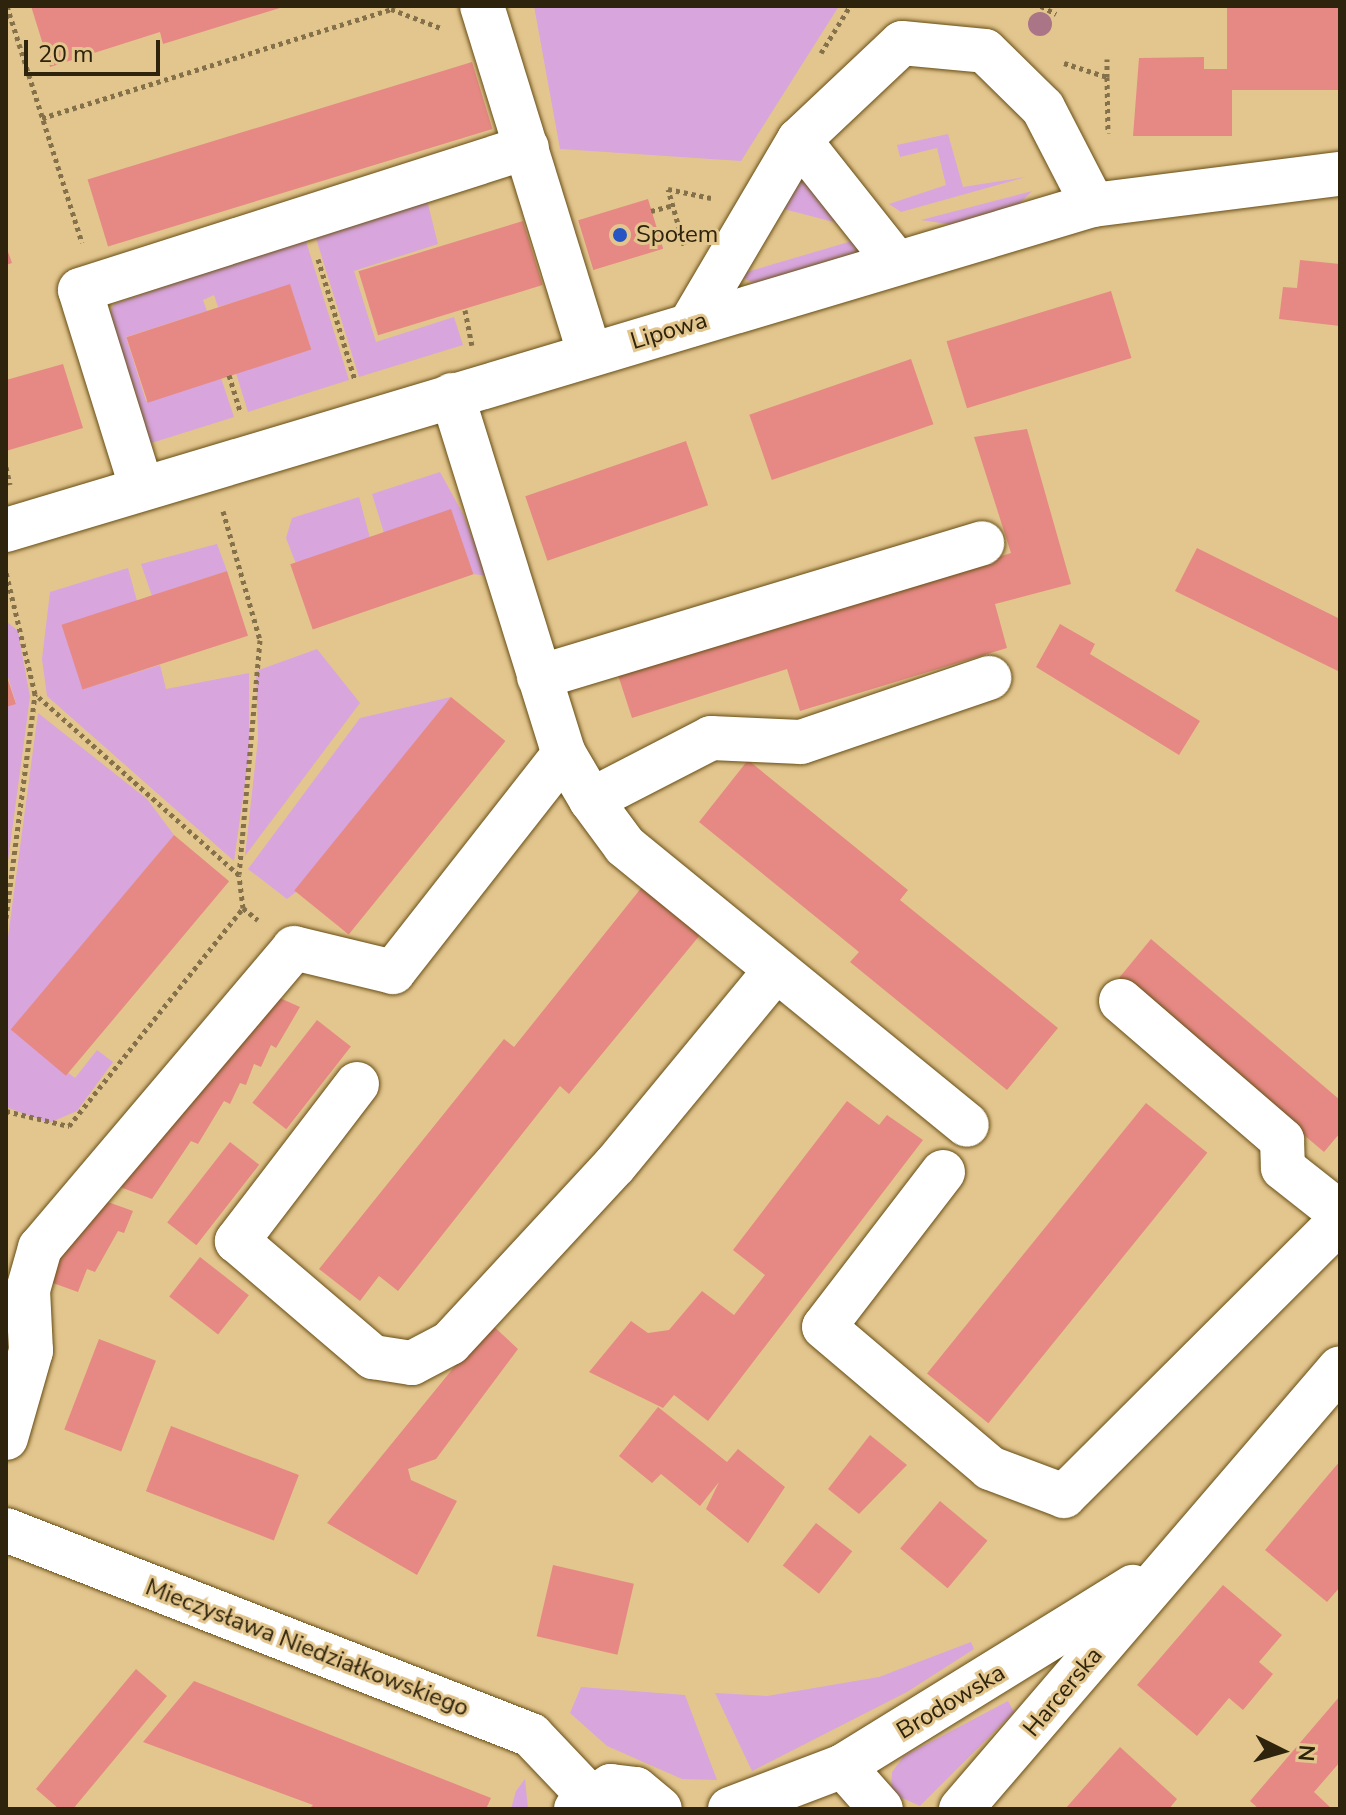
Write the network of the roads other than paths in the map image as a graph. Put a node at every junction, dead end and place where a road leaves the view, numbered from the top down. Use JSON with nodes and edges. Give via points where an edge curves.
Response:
{"nodes":[{"id":1,"x":492,"y":21,"type":"edge"},
{"id":2,"x":799,"y":140,"type":"junction"},
{"id":3,"x":527,"y":147,"type":"junction"},
{"id":4,"x":1340,"y":174,"type":"edge"},
{"id":5,"x":1093,"y":205,"type":"junction"},
{"id":6,"x":894,"y":260,"type":"junction"},
{"id":7,"x":690,"y":325,"type":"junction"},
{"id":8,"x":590,"y":355,"type":"junction"},
{"id":9,"x":452,"y":395,"type":"junction"},
{"id":10,"x":141,"y":486,"type":"junction"},
{"id":11,"x":6,"y":530,"type":"edge"},
{"id":12,"x":982,"y":543,"type":"dead end"},
{"id":13,"x":539,"y":677,"type":"junction"},
{"id":14,"x":989,"y":678,"type":"dead end"},
{"id":15,"x":564,"y":754,"type":"junction"},
{"id":16,"x":591,"y":800,"type":"junction"},
{"id":17,"x":773,"y":973,"type":"junction"},
{"id":18,"x":1121,"y":1001,"type":"dead end"},
{"id":19,"x":357,"y":1084,"type":"dead end"},
{"id":20,"x":967,"y":1125,"type":"dead end"},
{"id":21,"x":943,"y":1172,"type":"dead end"},
{"id":22,"x":1340,"y":1213,"type":"edge"},
{"id":23,"x":1340,"y":1221,"type":"edge"},
{"id":24,"x":1340,"y":1368,"type":"edge"},
{"id":25,"x":6,"y":1438,"type":"edge"},
{"id":26,"x":6,"y":1530,"type":"edge"},
{"id":27,"x":1159,"y":1571,"type":"junction"},
{"id":28,"x":843,"y":1766,"type":"junction"},
{"id":29,"x":582,"y":1802,"type":"edge"},
{"id":30,"x":660,"y":1809,"type":"edge"},
{"id":31,"x":730,"y":1809,"type":"edge"},
{"id":32,"x":881,"y":1809,"type":"edge"},
{"id":33,"x":961,"y":1809,"type":"edge"}],
"edges":[{"from":1,"to":3,"type":"street"},
{"from":2,"to":5,"type":"street","via":[[902,43],[985,51],[1043,108]]},
{"from":2,"to":6,"type":"street"},
{"from":2,"to":7,"type":"street"},
{"from":3,"to":8,"type":"street"},
{"from":3,"to":10,"type":"street","via":[[80,290]]},
{"from":4,"to":5,"type":"street","name":"Lipowa"},
{"from":5,"to":6,"type":"street","name":"Lipowa"},
{"from":6,"to":7,"type":"street","name":"Lipowa"},
{"from":7,"to":8,"type":"street","name":"Lipowa"},
{"from":8,"to":9,"type":"street","name":"Lipowa"},
{"from":9,"to":10,"type":"street","name":"Lipowa"},
{"from":9,"to":13,"type":"street"},
{"from":10,"to":11,"type":"street","name":"Lipowa"},
{"from":12,"to":13,"type":"street"},
{"from":13,"to":15,"type":"street"},
{"from":14,"to":16,"type":"street","via":[[801,742],[711,738]]},
{"from":15,"to":16,"type":"street"},
{"from":15,"to":25,"type":"street","via":[[393,972],[294,948],[40,1248],[28,1290],[31,1351]]},
{"from":16,"to":17,"type":"street","via":[[625,846]]},
{"from":17,"to":19,"type":"street","via":[[615,1165],[450,1343],[412,1363],[373,1357],[237,1241]]},
{"from":17,"to":20,"type":"street"},
{"from":18,"to":22,"type":"street","via":[[1282,1140],[1283,1168]]},
{"from":21,"to":23,"type":"street","via":[[824,1327],[990,1468],[1064,1496]]},
{"from":24,"to":27,"type":"street"},
{"from":26,"to":29,"type":"street","name":"Mieczysława Niedziałkowskiego","via":[[531,1735]]},
{"from":27,"to":28,"type":"street","name":"Brodowska"},
{"from":27,"to":33,"type":"street","name":"Harcerska","via":[[1068,1691]]},
{"from":28,"to":31,"type":"street","name":"Brodowska"},
{"from":28,"to":32,"type":"street"},
{"from":29,"to":30,"type":"street","via":[[611,1786],[636,1789]]}]}
